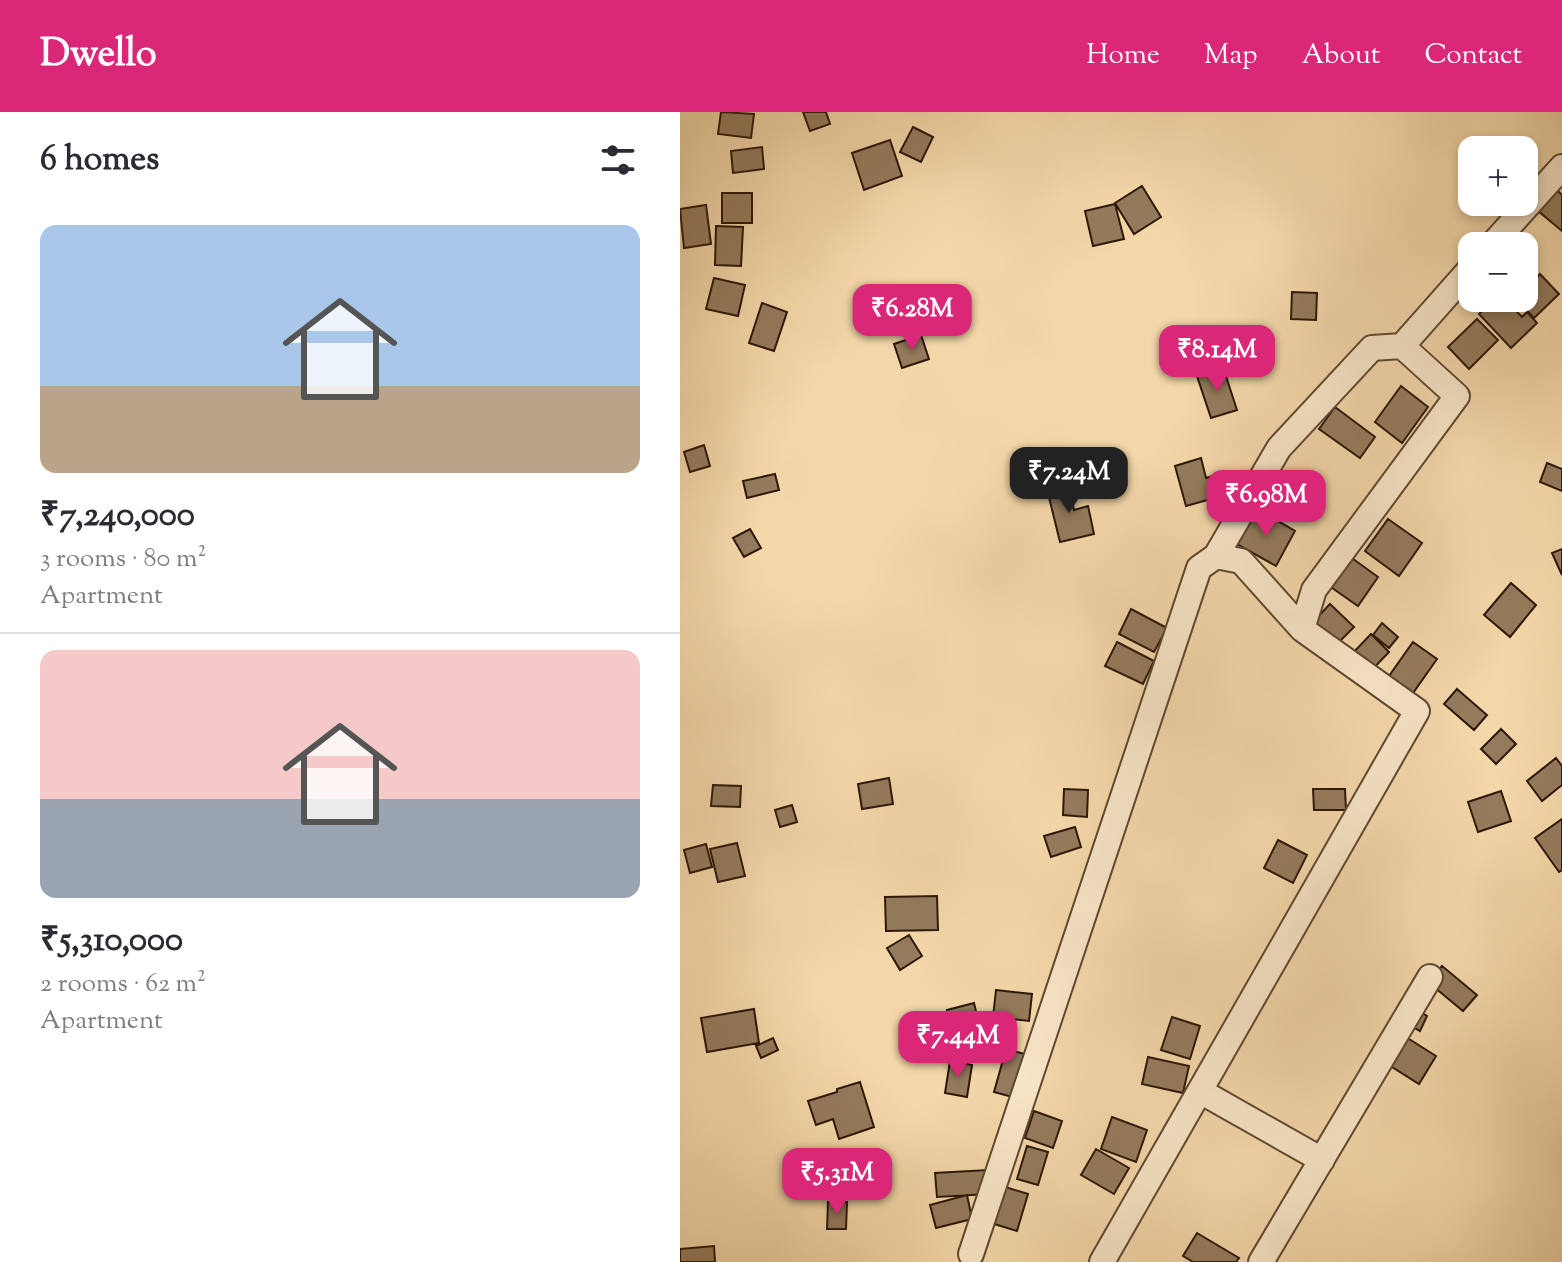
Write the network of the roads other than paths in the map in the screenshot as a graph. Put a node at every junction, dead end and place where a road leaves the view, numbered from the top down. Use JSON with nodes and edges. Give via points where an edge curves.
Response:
{"nodes":[{"id":1,"x":1562,"y":167,"type":"edge"},
{"id":2,"x":1504,"y":232,"type":"edge"},
{"id":3,"x":1458,"y":283,"type":"edge"},
{"id":4,"x":1402,"y":346,"type":"junction"},
{"id":5,"x":1216,"y":556,"type":"junction"},
{"id":6,"x":1302,"y":629,"type":"junction"},
{"id":7,"x":1430,"y":977,"type":"dead end"},
{"id":8,"x":1200,"y":1091,"type":"junction"},
{"id":9,"x":1322,"y":1160,"type":"junction"},
{"id":10,"x":971,"y":1254,"type":"dead end"},
{"id":11,"x":1102,"y":1262,"type":"edge"},
{"id":12,"x":1261,"y":1262,"type":"edge"}],
"edges":[{"from":1,"to":2,"type":"street"},
{"from":3,"to":4,"type":"street"},
{"from":4,"to":5,"type":"street","via":[[1372,348],[1279,448]]},
{"from":4,"to":6,"type":"street","via":[[1457,396],[1314,590]]},
{"from":5,"to":6,"type":"street","via":[[1241,561]]},
{"from":5,"to":10,"type":"street","via":[[1199,568]]},
{"from":6,"to":8,"type":"street","via":[[1417,711]]},
{"from":7,"to":9,"type":"street"},
{"from":8,"to":9,"type":"street"},
{"from":8,"to":11,"type":"street"},
{"from":9,"to":12,"type":"street"}]}
